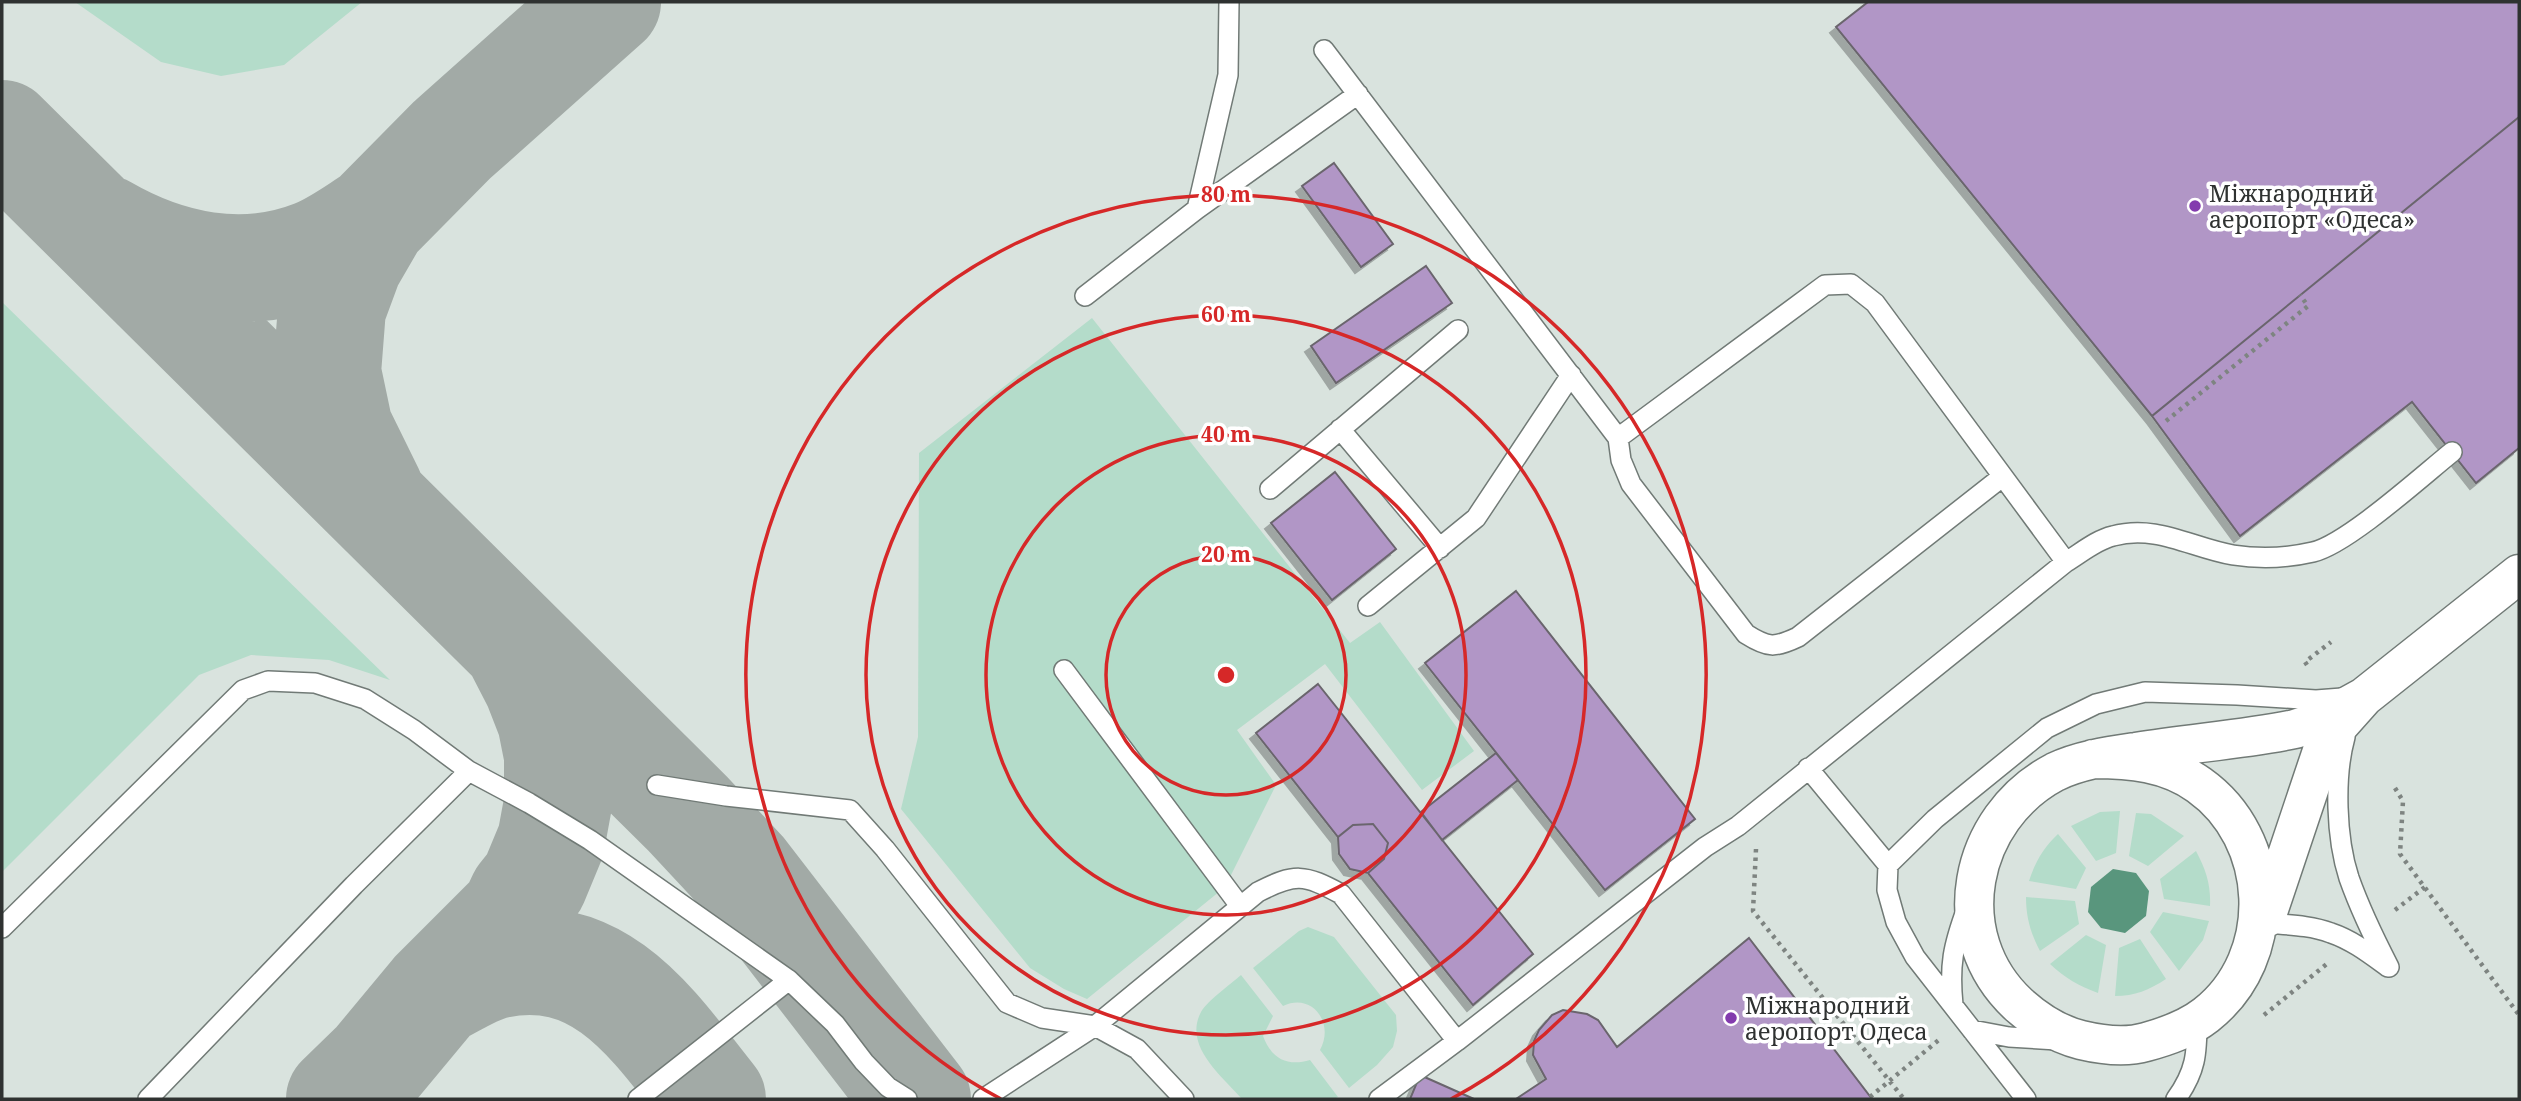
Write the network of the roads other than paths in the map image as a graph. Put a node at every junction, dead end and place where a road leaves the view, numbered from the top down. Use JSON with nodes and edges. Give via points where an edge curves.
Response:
{"nodes":[{"id":1,"x":1228,"y":2,"type":"edge"},
{"id":2,"x":1324,"y":50,"type":"dead end"},
{"id":3,"x":1358,"y":94,"type":"junction"},
{"id":4,"x":1197,"y":209,"type":"junction"},
{"id":5,"x":1085,"y":296,"type":"dead end"},
{"id":6,"x":1458,"y":330,"type":"dead end"},
{"id":7,"x":1571,"y":375,"type":"junction"},
{"id":8,"x":1340,"y":429,"type":"junction"},
{"id":9,"x":1618,"y":438,"type":"junction"},
{"id":10,"x":2452,"y":452,"type":"dead end"},
{"id":11,"x":2002,"y":477,"type":"junction"},
{"id":12,"x":1270,"y":489,"type":"dead end"},
{"id":13,"x":1440,"y":548,"type":"junction"},
{"id":14,"x":2066,"y":562,"type":"junction"},
{"id":15,"x":2519,"y":573,"type":"edge"},
{"id":16,"x":1368,"y":606,"type":"dead end"},
{"id":17,"x":1064,"y":670,"type":"dead end"},
{"id":18,"x":2373,"y":690,"type":"junction"},
{"id":19,"x":2093,"y":759,"type":"junction"},
{"id":20,"x":1808,"y":768,"type":"junction"},
{"id":21,"x":470,"y":771,"type":"junction"},
{"id":22,"x":657,"y":785,"type":"dead end"},
{"id":23,"x":1888,"y":865,"type":"junction"},
{"id":24,"x":1974,"y":887,"type":"junction"},
{"id":25,"x":1240,"y":906,"type":"junction"},
{"id":26,"x":2,"y":928,"type":"edge"},
{"id":27,"x":2257,"y":939,"type":"junction"},
{"id":28,"x":789,"y":980,"type":"junction"},
{"id":29,"x":1954,"y":1007,"type":"junction"},
{"id":30,"x":2197,"y":1020,"type":"junction"},
{"id":31,"x":1095,"y":1026,"type":"junction"},
{"id":32,"x":1972,"y":1030,"type":"junction"},
{"id":33,"x":1457,"y":1041,"type":"junction"},
{"id":34,"x":2101,"y":1045,"type":"junction"},
{"id":35,"x":148,"y":1099,"type":"edge"},
{"id":36,"x":638,"y":1099,"type":"edge"},
{"id":37,"x":907,"y":1099,"type":"edge"},
{"id":38,"x":984,"y":1099,"type":"edge"},
{"id":39,"x":1184,"y":1099,"type":"edge"},
{"id":40,"x":1378,"y":1099,"type":"edge"},
{"id":41,"x":2026,"y":1099,"type":"edge"},
{"id":42,"x":2176,"y":1099,"type":"edge"}],
"edges":[{"from":1,"to":4,"type":"lane","via":[[1228,75]]},
{"from":2,"to":3,"type":"lane"},
{"from":3,"to":4,"type":"lane"},
{"from":3,"to":7,"type":"lane"},
{"from":4,"to":5,"type":"lane"},
{"from":6,"to":8,"type":"lane"},
{"from":7,"to":9,"type":"lane"},
{"from":7,"to":13,"type":"lane","via":[[1476,518]]},
{"from":8,"to":12,"type":"lane"},
{"from":8,"to":13,"type":"lane"},
{"from":9,"to":11,"type":"lane","via":[[1825,285],[1851,284],[1875,303]]},
{"from":9,"to":11,"type":"lane","via":[[1631,484],[1746,635],[1763,645],[1781,646],[1798,637]]},
{"from":10,"to":14,"type":"lane","via":[[2369,518],[2315,552],[2270,558],[2232,555],[2170,536],[2138,532],[2112,536]]},
{"from":11,"to":14,"type":"lane"},
{"from":13,"to":16,"type":"lane"},
{"from":14,"to":20,"type":"lane"},
{"from":15,"to":18,"type":"main road"},
{"from":17,"to":25,"type":"lane"},
{"from":18,"to":19,"type":"main road","via":[[2322,720],[2294,729]]},
{"from":18,"to":23,"type":"lane","via":[[2332,700],[2145,692],[2096,704],[2047,728],[1935,819]]},
{"from":18,"to":27,"type":"main road","via":[[2323,748]]},
{"from":18,"to":27,"type":"lane","via":[[2349,724],[2339,760],[2342,839],[2348,875],[2389,967],[2353,943],[2306,926]]},
{"from":19,"to":24,"type":"main road","via":[[2057,772],[2026,791],[2001,817],[1984,848]]},
{"from":19,"to":27,"type":"main road","via":[[2131,760],[2168,768],[2199,785],[2228,812],[2248,845],[2258,880]]},
{"from":20,"to":23,"type":"lane"},
{"from":20,"to":33,"type":"lane"},
{"from":21,"to":26,"type":"lane","via":[[365,699],[315,683],[268,681],[243,690]]},
{"from":21,"to":28,"type":"lane","via":[[590,840]]},
{"from":21,"to":35,"type":"lane"},
{"from":22,"to":31,"type":"lane","via":[[850,810],[1007,1003],[1042,1018]]},
{"from":23,"to":29,"type":"lane","via":[[1887,890],[1896,922],[1915,957]]},
{"from":24,"to":29,"type":"lane","via":[[1954,948],[1950,976]]},
{"from":24,"to":34,"type":"main road","via":[[1982,947],[2005,992],[2037,1021],[2067,1036]]},
{"from":25,"to":31,"type":"lane"},
{"from":25,"to":33,"type":"lane","via":[[1282,880],[1305,877],[1341,894]]},
{"from":27,"to":30,"type":"main road","via":[[2235,984]]},
{"from":28,"to":36,"type":"lane"},
{"from":28,"to":37,"type":"lane","via":[[835,1024],[880,1079]]},
{"from":29,"to":32,"type":"lane"},
{"from":30,"to":34,"type":"main road","via":[[2174,1034],[2137,1044]]},
{"from":30,"to":42,"type":"lane","via":[[2197,1055]]},
{"from":31,"to":38,"type":"lane"},
{"from":31,"to":39,"type":"lane","via":[[1137,1049]]},
{"from":32,"to":34,"type":"lane","via":[[2009,1038]]},
{"from":32,"to":41,"type":"lane"},
{"from":33,"to":40,"type":"lane"}]}
